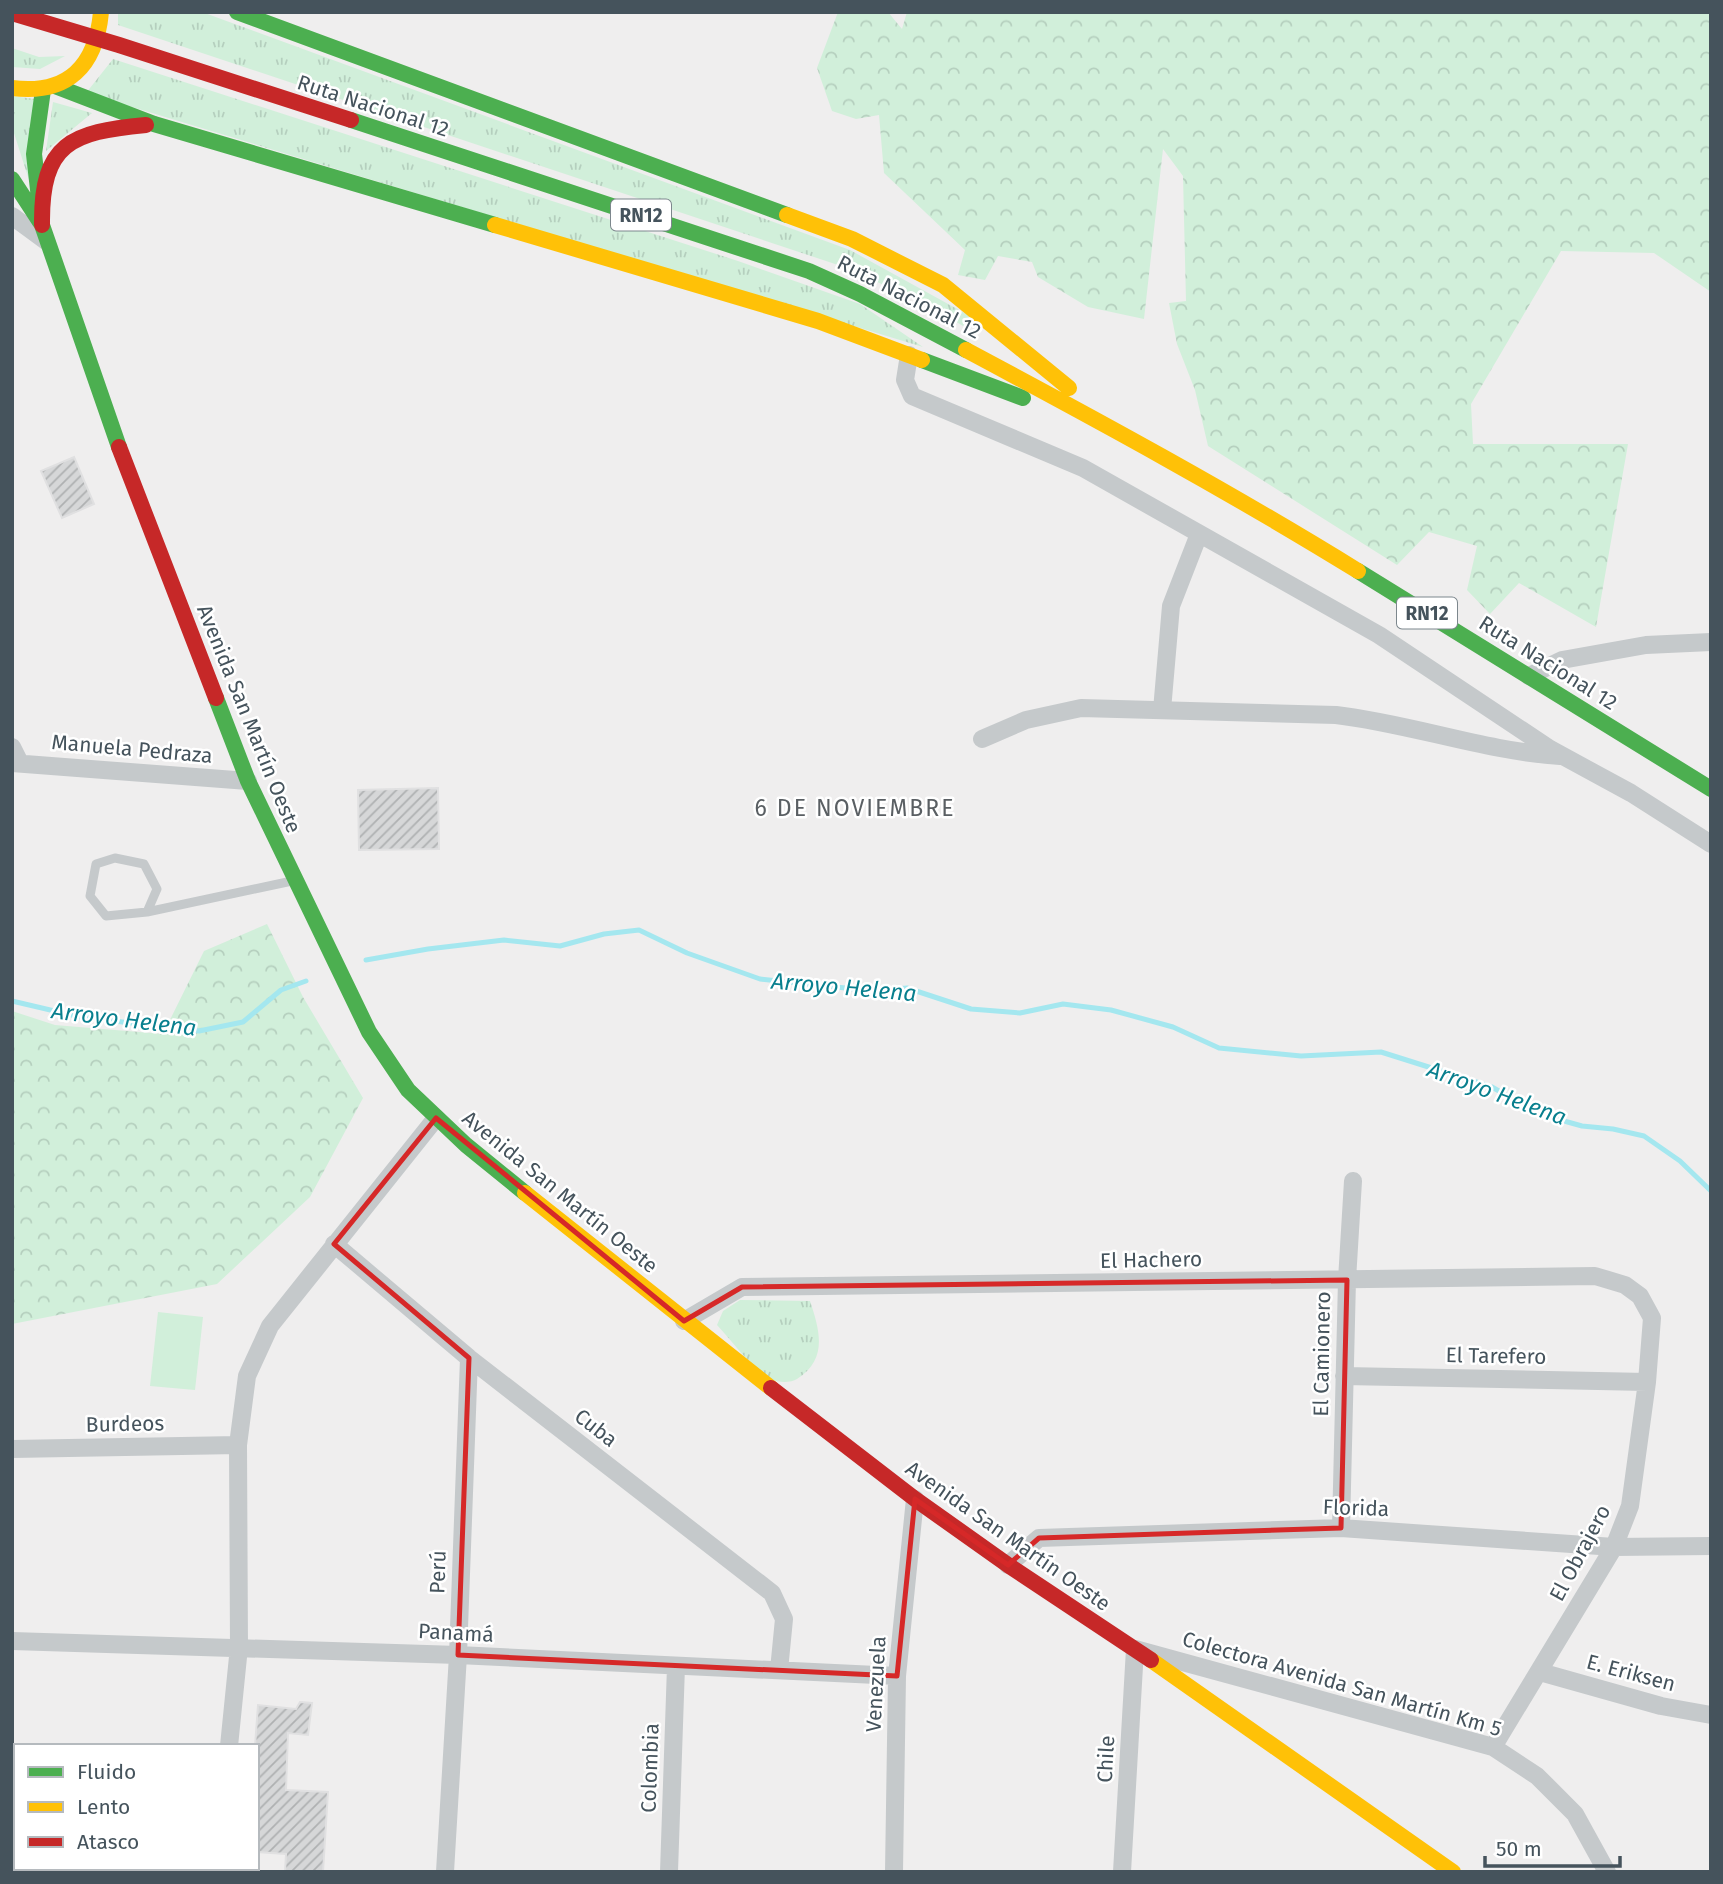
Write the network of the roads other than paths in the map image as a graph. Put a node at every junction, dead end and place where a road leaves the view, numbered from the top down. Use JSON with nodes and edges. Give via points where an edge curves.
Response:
{"nodes":[{"id":1,"x":101,"y":12,"type":"edge"},
{"id":2,"x":237,"y":12,"type":"edge"},
{"id":3,"x":12,"y":13,"type":"edge"},
{"id":4,"x":12,"y":88,"type":"edge"},
{"id":5,"x":49,"y":88,"type":"junction"},
{"id":6,"x":154,"y":124,"type":"junction"},
{"id":7,"x":12,"y":169,"type":"edge"},
{"id":8,"x":15,"y":185,"type":"edge"},
{"id":9,"x":12,"y":216,"type":"edge"},
{"id":10,"x":44,"y":233,"type":"junction"},
{"id":11,"x":909,"y":355,"type":"junction"},
{"id":12,"x":1139,"y":442,"type":"junction"},
{"id":13,"x":1199,"y":534,"type":"junction"},
{"id":14,"x":1711,"y":642,"type":"edge"},
{"id":15,"x":1529,"y":676,"type":"junction"},
{"id":16,"x":1162,"y":710,"type":"junction"},
{"id":17,"x":982,"y":739,"type":"dead end"},
{"id":18,"x":1563,"y":756,"type":"junction"},
{"id":19,"x":15,"y":757,"type":"edge"},
{"id":20,"x":248,"y":781,"type":"junction"},
{"id":21,"x":1711,"y":789,"type":"edge"},
{"id":22,"x":1711,"y":844,"type":"edge"},
{"id":23,"x":294,"y":880,"type":"junction"},
{"id":24,"x":147,"y":912,"type":"junction"},
{"id":25,"x":436,"y":1118,"type":"junction"},
{"id":26,"x":1353,"y":1181,"type":"dead end"},
{"id":27,"x":334,"y":1244,"type":"junction"},
{"id":28,"x":1347,"y":1280,"type":"junction"},
{"id":29,"x":1625,"y":1286,"type":"joint"},
{"id":30,"x":684,"y":1321,"type":"junction"},
{"id":31,"x":469,"y":1358,"type":"junction"},
{"id":32,"x":1344,"y":1376,"type":"junction"},
{"id":33,"x":1647,"y":1382,"type":"junction"},
{"id":34,"x":238,"y":1445,"type":"junction"},
{"id":35,"x":12,"y":1449,"type":"edge"},
{"id":36,"x":915,"y":1499,"type":"junction"},
{"id":37,"x":1341,"y":1528,"type":"junction"},
{"id":38,"x":1711,"y":1546,"type":"edge"},
{"id":39,"x":1614,"y":1547,"type":"junction"},
{"id":40,"x":1008,"y":1565,"type":"junction"},
{"id":41,"x":12,"y":1641,"type":"edge"},
{"id":42,"x":239,"y":1647,"type":"junction"},
{"id":43,"x":1135,"y":1649,"type":"junction"},
{"id":44,"x":458,"y":1656,"type":"junction"},
{"id":45,"x":676,"y":1666,"type":"junction"},
{"id":46,"x":779,"y":1670,"type":"junction"},
{"id":47,"x":1539,"y":1672,"type":"junction"},
{"id":48,"x":897,"y":1676,"type":"junction"},
{"id":49,"x":1711,"y":1715,"type":"edge"},
{"id":50,"x":229,"y":1744,"type":"edge"},
{"id":51,"x":1493,"y":1747,"type":"junction"},
{"id":52,"x":445,"y":1872,"type":"edge"},
{"id":53,"x":669,"y":1872,"type":"edge"},
{"id":54,"x":894,"y":1872,"type":"edge"},
{"id":55,"x":1122,"y":1872,"type":"edge"},
{"id":56,"x":1453,"y":1872,"type":"edge"},
{"id":57,"x":1607,"y":1872,"type":"edge"}],
"edges":[{"from":1,"to":5,"type":"main road","via":[[101,31],[93,54],[77,74]]},
{"from":2,"to":12,"type":"main road","via":[[896,259],[943,285]]},
{"from":3,"to":12,"type":"main road","name":"Ruta Nacional 12","number":"RN12","via":[[809,271]]},
{"from":4,"to":5,"type":"main road"},
{"from":5,"to":6,"type":"main road"},
{"from":5,"to":10,"type":"main road","via":[[34,154]]},
{"from":6,"to":10,"type":"main road","via":[[110,128],[67,145],[51,165],[42,190]]},
{"from":6,"to":11,"type":"main road","via":[[818,321]]},
{"from":7,"to":8,"type":"main road"},
{"from":8,"to":10,"type":"main road"},
{"from":9,"to":10,"type":"street"},
{"from":10,"to":20,"type":"main road","name":"Avenida San Martín Oeste","via":[[125,464]]},
{"from":11,"to":12,"type":"main road"},
{"from":11,"to":13,"type":"street","via":[[905,380],[912,396],[1083,468]]},
{"from":12,"to":15,"type":"main road","name":"Ruta Nacional 12","number":"RN12"},
{"from":13,"to":16,"type":"street","via":[[1171,606]]},
{"from":13,"to":18,"type":"street","via":[[1380,635]]},
{"from":14,"to":15,"type":"street","via":[[1646,645],[1562,660]]},
{"from":15,"to":21,"type":"main road","name":"Ruta Nacional 12","number":"RN12"},
{"from":16,"to":17,"type":"street","via":[[1081,708],[1026,720]]},
{"from":16,"to":18,"type":"street","via":[[1374,719],[1529,754]]},
{"from":18,"to":22,"type":"street"},
{"from":19,"to":20,"type":"street","name":"Manuela Pedraza"},
{"from":20,"to":23,"type":"main road","name":"Avenida San Martín Oeste"},
{"from":23,"to":24,"type":"lane"},
{"from":23,"to":25,"type":"main road","name":"Avenida San Martín Oeste","via":[[369,1032],[408,1090]]},
{"from":24,"to":24,"type":"lane","via":[[106,916],[90,896],[96,864],[115,858],[144,864],[157,889]]},
{"from":25,"to":27,"type":"street"},
{"from":25,"to":30,"type":"main road","name":"Avenida San Martín Oeste"},
{"from":26,"to":28,"type":"street","name":"El Camionero"},
{"from":27,"to":31,"type":"street","name":"Cuba"},
{"from":27,"to":34,"type":"street","via":[[270,1326],[247,1376]]},
{"from":28,"to":29,"type":"street","name":"El Hachero","via":[[1595,1276]]},
{"from":28,"to":30,"type":"street","name":"El Hachero","via":[[742,1287]]},
{"from":28,"to":32,"type":"street","name":"El Camionero"},
{"from":29,"to":33,"type":"street","name":"El Obrajero","via":[[1640,1296],[1652,1318]]},
{"from":30,"to":36,"type":"main road","name":"Avenida San Martín Oeste"},
{"from":31,"to":44,"type":"street","name":"Perú"},
{"from":31,"to":46,"type":"street","name":"Cuba","via":[[772,1593],[784,1619]]},
{"from":32,"to":33,"type":"street","name":"El Tarefero"},
{"from":32,"to":37,"type":"street","name":"El Camionero"},
{"from":33,"to":39,"type":"street","name":"El Obrajero","via":[[1630,1506]]},
{"from":34,"to":35,"type":"street","name":"Burdeos"},
{"from":34,"to":42,"type":"street"},
{"from":36,"to":40,"type":"main road","name":"Avenida San Martín Oeste"},
{"from":36,"to":48,"type":"street","name":"Venezuela"},
{"from":37,"to":39,"type":"street","name":"Florida"},
{"from":37,"to":40,"type":"street","name":"Florida","via":[[1039,1538]]},
{"from":38,"to":39,"type":"street","name":"Florida"},
{"from":39,"to":47,"type":"street","name":"El Obrajero"},
{"from":40,"to":43,"type":"main road","name":"Avenida San Martín Oeste"},
{"from":41,"to":42,"type":"street","name":"Panamá"},
{"from":42,"to":44,"type":"street","name":"Panamá"},
{"from":42,"to":50,"type":"street"},
{"from":43,"to":51,"type":"street","name":"Colectora Avenida San Martín Km 5"},
{"from":43,"to":55,"type":"street","name":"Chile"},
{"from":43,"to":56,"type":"main road","name":"Avenida San Martín Oeste"},
{"from":44,"to":45,"type":"street","name":"Panamá"},
{"from":44,"to":52,"type":"street","name":"Perú"},
{"from":45,"to":46,"type":"street","name":"Panamá"},
{"from":45,"to":53,"type":"street","name":"Colombia"},
{"from":46,"to":48,"type":"street","name":"Panamá"},
{"from":47,"to":49,"type":"street","name":"E. Eriksen"},
{"from":47,"to":51,"type":"street","name":"El Obrajero"},
{"from":48,"to":54,"type":"street","name":"Venezuela"},
{"from":51,"to":57,"type":"street","name":"Colectora Avenida San Martín Km 5","via":[[1536,1776],[1575,1814]]}]}
